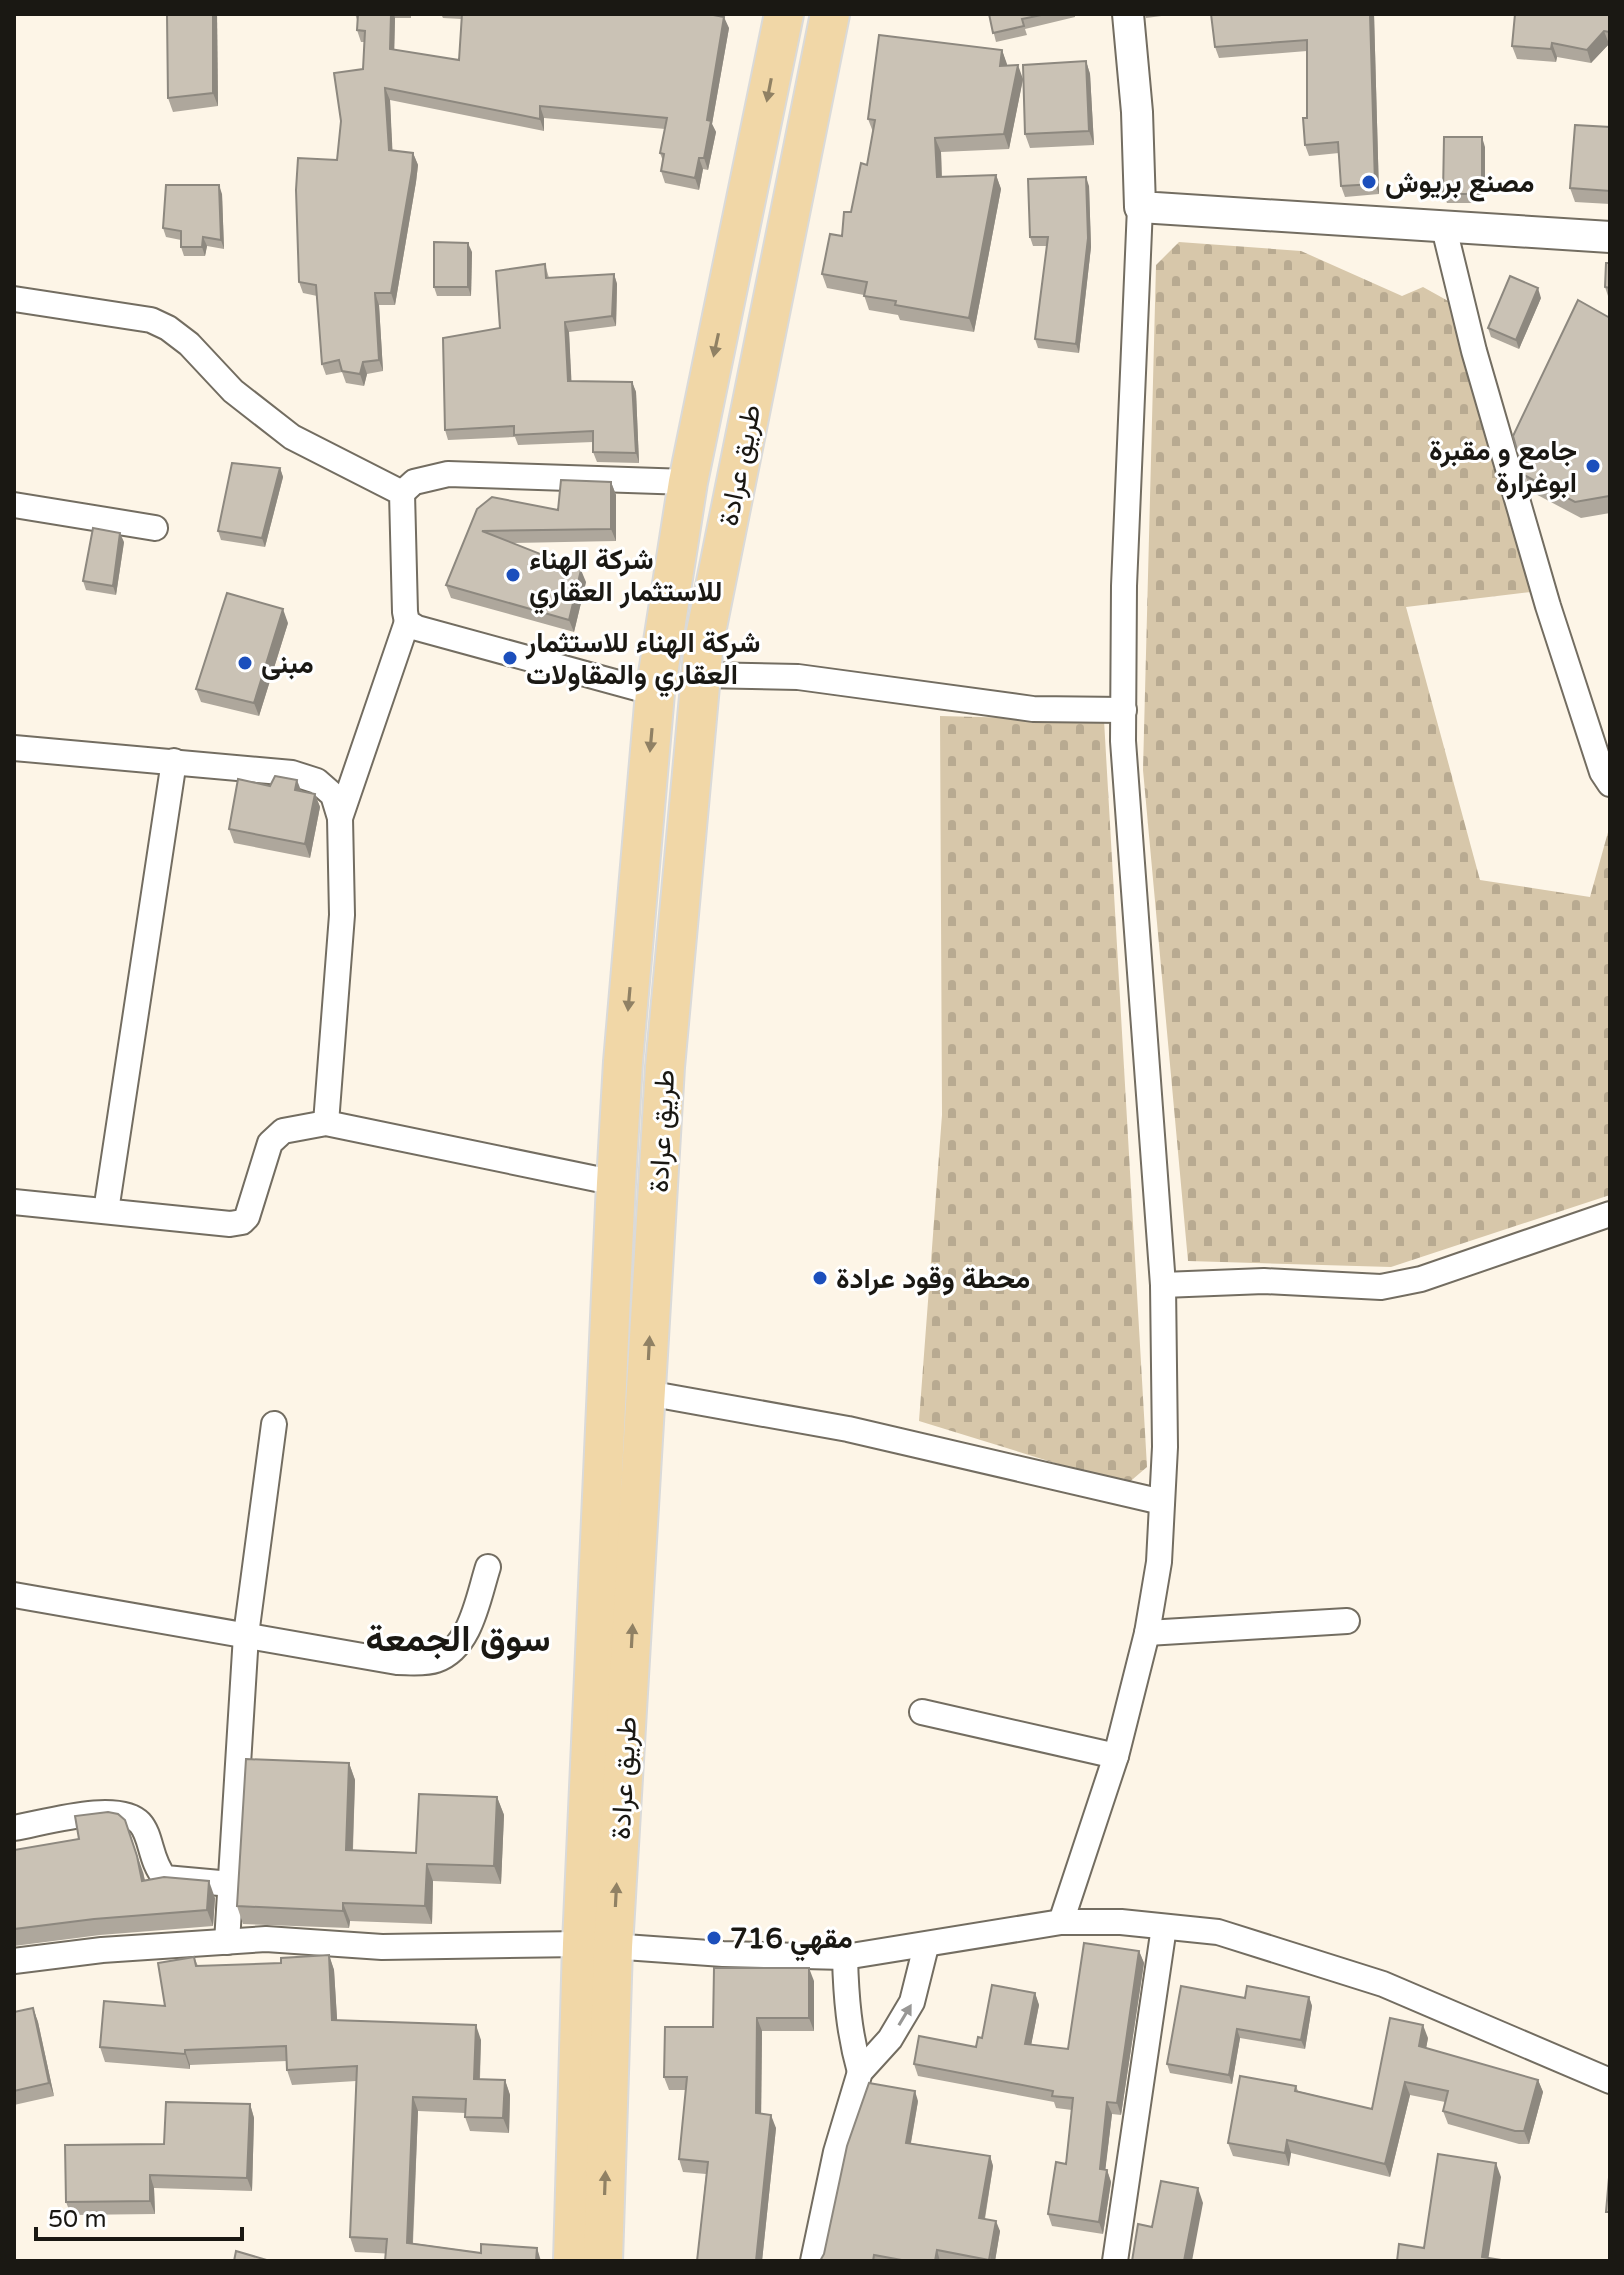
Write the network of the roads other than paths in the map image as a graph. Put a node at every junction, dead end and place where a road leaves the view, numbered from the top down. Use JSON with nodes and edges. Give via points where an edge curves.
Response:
{"nodes":[{"id":1,"x":784,"y":14,"type":"edge"},
{"id":2,"x":830,"y":14,"type":"edge"},
{"id":3,"x":1128,"y":14,"type":"edge"},
{"id":4,"x":1140,"y":207,"type":"junction"},
{"id":5,"x":743,"y":216,"type":"junction"},
{"id":6,"x":787,"y":225,"type":"junction"},
{"id":7,"x":1444,"y":228,"type":"junction"},
{"id":8,"x":1610,"y":237,"type":"edge"},
{"id":9,"x":14,"y":299,"type":"edge"},
{"id":10,"x":688,"y":482,"type":"junction"},
{"id":11,"x":402,"y":493,"type":"junction"},
{"id":12,"x":14,"y":505,"type":"edge"},
{"id":13,"x":155,"y":528,"type":"dead end"},
{"id":14,"x":407,"y":622,"type":"junction"},
{"id":15,"x":701,"y":675,"type":"junction"},
{"id":16,"x":655,"y":693,"type":"junction"},
{"id":17,"x":1124,"y":710,"type":"junction"},
{"id":18,"x":14,"y":748,"type":"edge"},
{"id":19,"x":174,"y":761,"type":"junction"},
{"id":20,"x":1610,"y":784,"type":"edge"},
{"id":21,"x":340,"y":818,"type":"junction"},
{"id":22,"x":326,"y":1123,"type":"junction"},
{"id":23,"x":616,"y":1183,"type":"junction"},
{"id":24,"x":14,"y":1202,"type":"edge"},
{"id":25,"x":106,"y":1211,"type":"junction"},
{"id":26,"x":1610,"y":1214,"type":"edge"},
{"id":27,"x":1163,"y":1285,"type":"junction"},
{"id":28,"x":647,"y":1393,"type":"junction"},
{"id":29,"x":274,"y":1424,"type":"dead end"},
{"id":30,"x":1162,"y":1502,"type":"junction"},
{"id":31,"x":488,"y":1567,"type":"dead end"},
{"id":32,"x":14,"y":1595,"type":"edge"},
{"id":33,"x":1347,"y":1621,"type":"dead end"},
{"id":34,"x":1147,"y":1633,"type":"junction"},
{"id":35,"x":246,"y":1635,"type":"junction"},
{"id":36,"x":922,"y":1712,"type":"dead end"},
{"id":37,"x":1116,"y":1756,"type":"junction"},
{"id":38,"x":14,"y":1828,"type":"edge"},
{"id":39,"x":231,"y":1884,"type":"junction"},
{"id":40,"x":1061,"y":1922,"type":"junction"},
{"id":41,"x":1164,"y":1927,"type":"junction"},
{"id":42,"x":227,"y":1942,"type":"junction"},
{"id":43,"x":598,"y":1945,"type":"junction"},
{"id":44,"x":926,"y":1946,"type":"junction"},
{"id":45,"x":845,"y":1957,"type":"junction"},
{"id":46,"x":14,"y":1961,"type":"edge"},
{"id":47,"x":860,"y":2072,"type":"junction"},
{"id":48,"x":1610,"y":2081,"type":"edge"},
{"id":49,"x":573,"y":2261,"type":"edge"},
{"id":50,"x":603,"y":2261,"type":"edge"},
{"id":51,"x":813,"y":2261,"type":"edge"},
{"id":52,"x":1115,"y":2261,"type":"edge"}],
"edges":[{"from":1,"to":5,"type":"main road","name":"طريق عرادة","one_way":true},
{"from":2,"to":6,"type":"main road","name":"طريق عرادة"},
{"from":3,"to":4,"type":"street"},
{"from":4,"to":7,"type":"street"},
{"from":4,"to":17,"type":"street"},
{"from":5,"to":6,"type":"main road"},
{"from":5,"to":10,"type":"main road","name":"طريق عرادة","one_way":true},
{"from":6,"to":15,"type":"main road","name":"طريق عرادة"},
{"from":7,"to":8,"type":"street"},
{"from":7,"to":20,"type":"street","via":[[1548,606]]},
{"from":9,"to":11,"type":"street","via":[[151,320],[168,328],[233,391],[292,437]]},
{"from":10,"to":11,"type":"street","via":[[448,474],[414,482]]},
{"from":10,"to":16,"type":"main road","name":"طريق عرادة"},
{"from":11,"to":14,"type":"street"},
{"from":12,"to":13,"type":"street"},
{"from":14,"to":16,"type":"street"},
{"from":14,"to":21,"type":"street"},
{"from":15,"to":17,"type":"street","via":[[798,677],[1033,709]]},
{"from":28,"to":15,"type":"main road","name":"طريق عرادة","one_way":true,"via":[[665,1067]]},
{"from":16,"to":23,"type":"main road","name":"طريق عرادة","one_way":true},
{"from":17,"to":27,"type":"street"},
{"from":18,"to":19,"type":"street"},
{"from":19,"to":21,"type":"street","via":[[292,773],[317,781],[333,795]]},
{"from":19,"to":25,"type":"street"},
{"from":21,"to":22,"type":"street","via":[[342,915]]},
{"from":22,"to":23,"type":"street"},
{"from":22,"to":25,"type":"street","via":[[283,1131],[270,1143],[242,1222]]},
{"from":23,"to":43,"type":"main road","name":"طريق عرادة"},
{"from":24,"to":25,"type":"street"},
{"from":26,"to":27,"type":"street","via":[[1421,1279],[1381,1287],[1264,1281]]},
{"from":27,"to":30,"type":"street"},
{"from":28,"to":30,"type":"street","via":[[848,1429]]},
{"from":43,"to":28,"type":"main road","name":"طريق عرادة","one_way":true},
{"from":29,"to":35,"type":"street"},
{"from":30,"to":34,"type":"street"},
{"from":31,"to":35,"type":"street","via":[[466,1632],[455,1649],[435,1661],[397,1662]]},
{"from":32,"to":35,"type":"street"},
{"from":33,"to":34,"type":"street"},
{"from":34,"to":37,"type":"street"},
{"from":35,"to":39,"type":"street"},
{"from":36,"to":37,"type":"street"},
{"from":37,"to":40,"type":"street"},
{"from":38,"to":39,"type":"street","via":[[127,1813],[142,1824],[156,1868],[165,1878]]},
{"from":39,"to":42,"type":"street"},
{"from":40,"to":41,"type":"street"},
{"from":40,"to":44,"type":"street"},
{"from":41,"to":48,"type":"street","via":[[1218,1932],[1383,1984]]},
{"from":41,"to":52,"type":"street"},
{"from":42,"to":43,"type":"street"},
{"from":42,"to":46,"type":"street"},
{"from":43,"to":45,"type":"street"},
{"from":43,"to":49,"type":"main road","name":"طريق عرادة"},
{"from":50,"to":43,"type":"main road","name":"طريق عرادة","one_way":true},
{"from":44,"to":45,"type":"street"},
{"from":47,"to":44,"type":"street","one_way":true,"via":[[890,2039],[912,2002]]},
{"from":45,"to":47,"type":"street","via":[[847,2015]]},
{"from":47,"to":51,"type":"street"}]}
